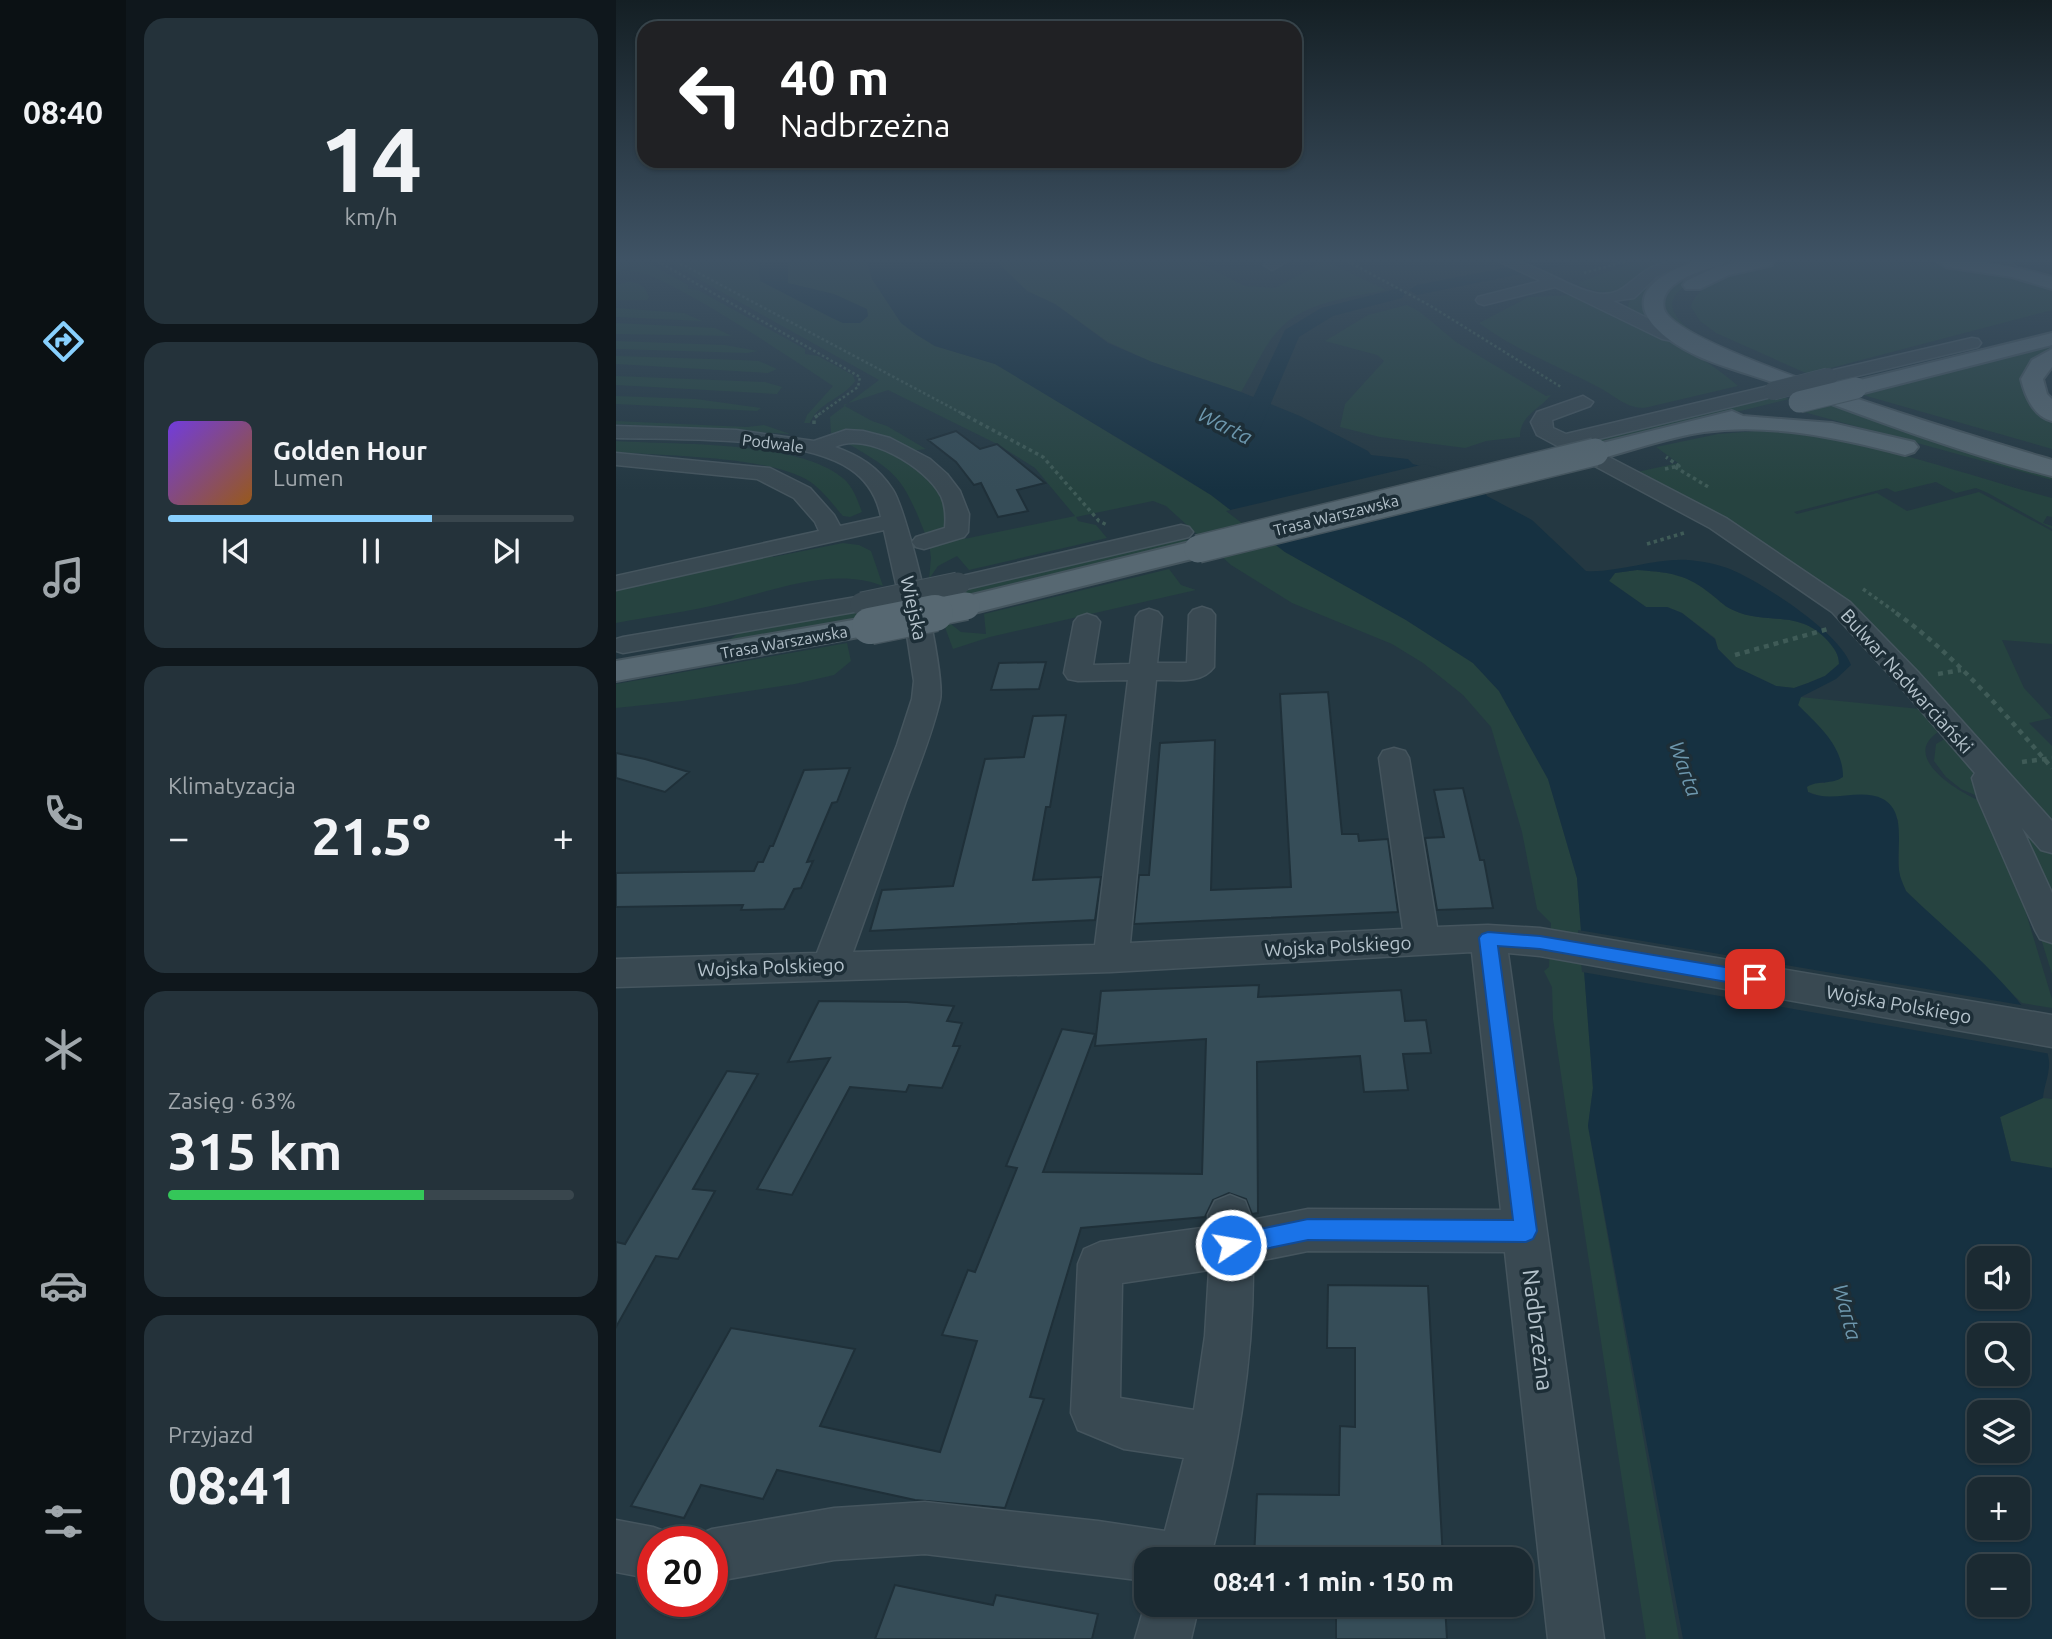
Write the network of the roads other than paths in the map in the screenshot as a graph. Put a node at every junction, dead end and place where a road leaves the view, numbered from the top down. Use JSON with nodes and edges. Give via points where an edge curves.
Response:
{"nodes":[{"id":1,"x":1714,"y":337,"type":"edge"},
{"id":2,"x":2016,"y":337,"type":"edge"},
{"id":3,"x":2027,"y":337,"type":"edge"},
{"id":4,"x":1683,"y":338,"type":"edge"},
{"id":5,"x":1965,"y":353,"type":"junction"},
{"id":6,"x":2052,"y":356,"type":"edge"},
{"id":7,"x":1583,"y":402,"type":"road end"},
{"id":8,"x":2052,"y":414,"type":"edge"},
{"id":9,"x":1707,"y":425,"type":"junction"},
{"id":10,"x":616,"y":432,"type":"edge"},
{"id":11,"x":1583,"y":446,"type":"junction"},
{"id":12,"x":815,"y":449,"type":"junction"},
{"id":13,"x":2052,"y":454,"type":"edge"},
{"id":14,"x":616,"y":459,"type":"edge"},
{"id":15,"x":2052,"y":468,"type":"edge"},
{"id":16,"x":2052,"y":489,"type":"edge"},
{"id":17,"x":895,"y":521,"type":"junction"},
{"id":18,"x":832,"y":534,"type":"junction"},
{"id":19,"x":924,"y":542,"type":"dead end"},
{"id":20,"x":616,"y":583,"type":"edge"},
{"id":21,"x":1202,"y":615,"type":"dead end"},
{"id":22,"x":1149,"y":617,"type":"dead end"},
{"id":23,"x":1087,"y":622,"type":"dead end"},
{"id":24,"x":730,"y":639,"type":"junction"},
{"id":25,"x":618,"y":658,"type":"edge"},
{"id":26,"x":1141,"y":673,"type":"junction"},
{"id":27,"x":1394,"y":758,"type":"dead end"},
{"id":28,"x":1984,"y":766,"type":"junction"},
{"id":29,"x":2052,"y":842,"type":"edge"},
{"id":30,"x":2052,"y":930,"type":"edge"},
{"id":31,"x":1488,"y":938,"type":"junction"},
{"id":32,"x":1422,"y":942,"type":"junction"},
{"id":33,"x":1111,"y":958,"type":"junction"},
{"id":34,"x":830,"y":965,"type":"junction"},
{"id":35,"x":616,"y":973,"type":"edge"},
{"id":36,"x":2052,"y":1031,"type":"edge"},
{"id":37,"x":1231,"y":1230,"type":"junction"},
{"id":38,"x":1526,"y":1231,"type":"junction"},
{"id":39,"x":1212,"y":1438,"type":"junction"},
{"id":40,"x":616,"y":1546,"type":"edge"},
{"id":41,"x":1187,"y":1547,"type":"edge"},
{"id":42,"x":637,"y":1550,"type":"edge"},
{"id":43,"x":728,"y":1553,"type":"edge"},
{"id":44,"x":1134,"y":1553,"type":"edge"},
{"id":45,"x":1169,"y":1617,"type":"edge"},
{"id":46,"x":1163,"y":1639,"type":"edge"},
{"id":47,"x":1576,"y":1639,"type":"edge"}],
"edges":[{"from":1,"to":13,"type":"main road","via":[[1880,403]]},
{"from":2,"to":5,"type":"main road","name":"Trasa Warszawska"},
{"from":3,"to":5,"type":"main road","name":"Trasa Warszawska","via":[[1992,354]]},
{"from":4,"to":15,"type":"main road","via":[[1864,410]]},
{"from":5,"to":9,"type":"main road","name":"Trasa Warszawska","bridge":true,"via":[[1856,388]]},
{"from":5,"to":11,"type":"street","name":"Trasa Warszawska","bridge":true,"via":[[1938,351],[1773,390]]},
{"from":6,"to":8,"type":"main road","via":[[2039,365],[2032,379],[2036,396]]},
{"from":7,"to":28,"type":"street","name":"Bulwar Nadwarciański","via":[[1544,416],[1544,431],[1718,523],[1841,607]]},
{"from":9,"to":11,"type":"main road","name":"Trasa Warszawska"},
{"from":9,"to":16,"type":"main road","via":[[1773,425],[1846,433]]},
{"from":10,"to":12,"type":"street","name":"Podwale","via":[[800,443]]},
{"from":11,"to":24,"type":"main road","name":"Trasa Warszawska","bridge":true,"via":[[962,595]]},
{"from":12,"to":17,"type":"street","name":"Podwale","via":[[851,461],[881,484]]},
{"from":12,"to":19,"type":"street","via":[[846,435],[868,437],[908,453],[941,479],[956,503],[958,527],[956,532]]},
{"from":14,"to":18,"type":"street","via":[[762,473],[802,493]]},
{"from":17,"to":18,"type":"street"},
{"from":17,"to":34,"type":"street","name":"Wiejska","via":[[928,681],[926,699]]},
{"from":18,"to":20,"type":"street"},
{"from":21,"to":26,"type":"street","via":[[1200,667]]},
{"from":22,"to":26,"type":"street"},
{"from":23,"to":26,"type":"street","via":[[1078,673]]},
{"from":24,"to":25,"type":"main road","name":"Trasa Warszawska"},
{"from":24,"to":25,"type":"main road"},
{"from":26,"to":33,"type":"street"},
{"from":27,"to":32,"type":"street"},
{"from":28,"to":29,"type":"street"},
{"from":28,"to":30,"type":"street","name":"Bulwar Nadwarciański","via":[[1993,799]]},
{"from":31,"to":32,"type":"street","name":"Wojska Polskiego"},
{"from":31,"to":36,"type":"street","name":"Wojska Polskiego","via":[[1540,942]]},
{"from":31,"to":38,"type":"street","name":"Nadbrzeżna"},
{"from":32,"to":33,"type":"street","name":"Wojska Polskiego"},
{"from":33,"to":34,"type":"street","name":"Wojska Polskiego"},
{"from":34,"to":35,"type":"street","name":"Wojska Polskiego"},
{"from":37,"to":38,"type":"street"},
{"from":37,"to":39,"type":"street","via":[[1224,1376]]},
{"from":37,"to":39,"type":"street","via":[[1100,1264],[1095,1413],[1124,1424]]},
{"from":38,"to":47,"type":"street","name":"Nadbrzeżna"},
{"from":39,"to":41,"type":"street"},
{"from":40,"to":42,"type":"street"},
{"from":43,"to":44,"type":"street","via":[[834,1534],[925,1528]]},
{"from":45,"to":46,"type":"street"}]}
